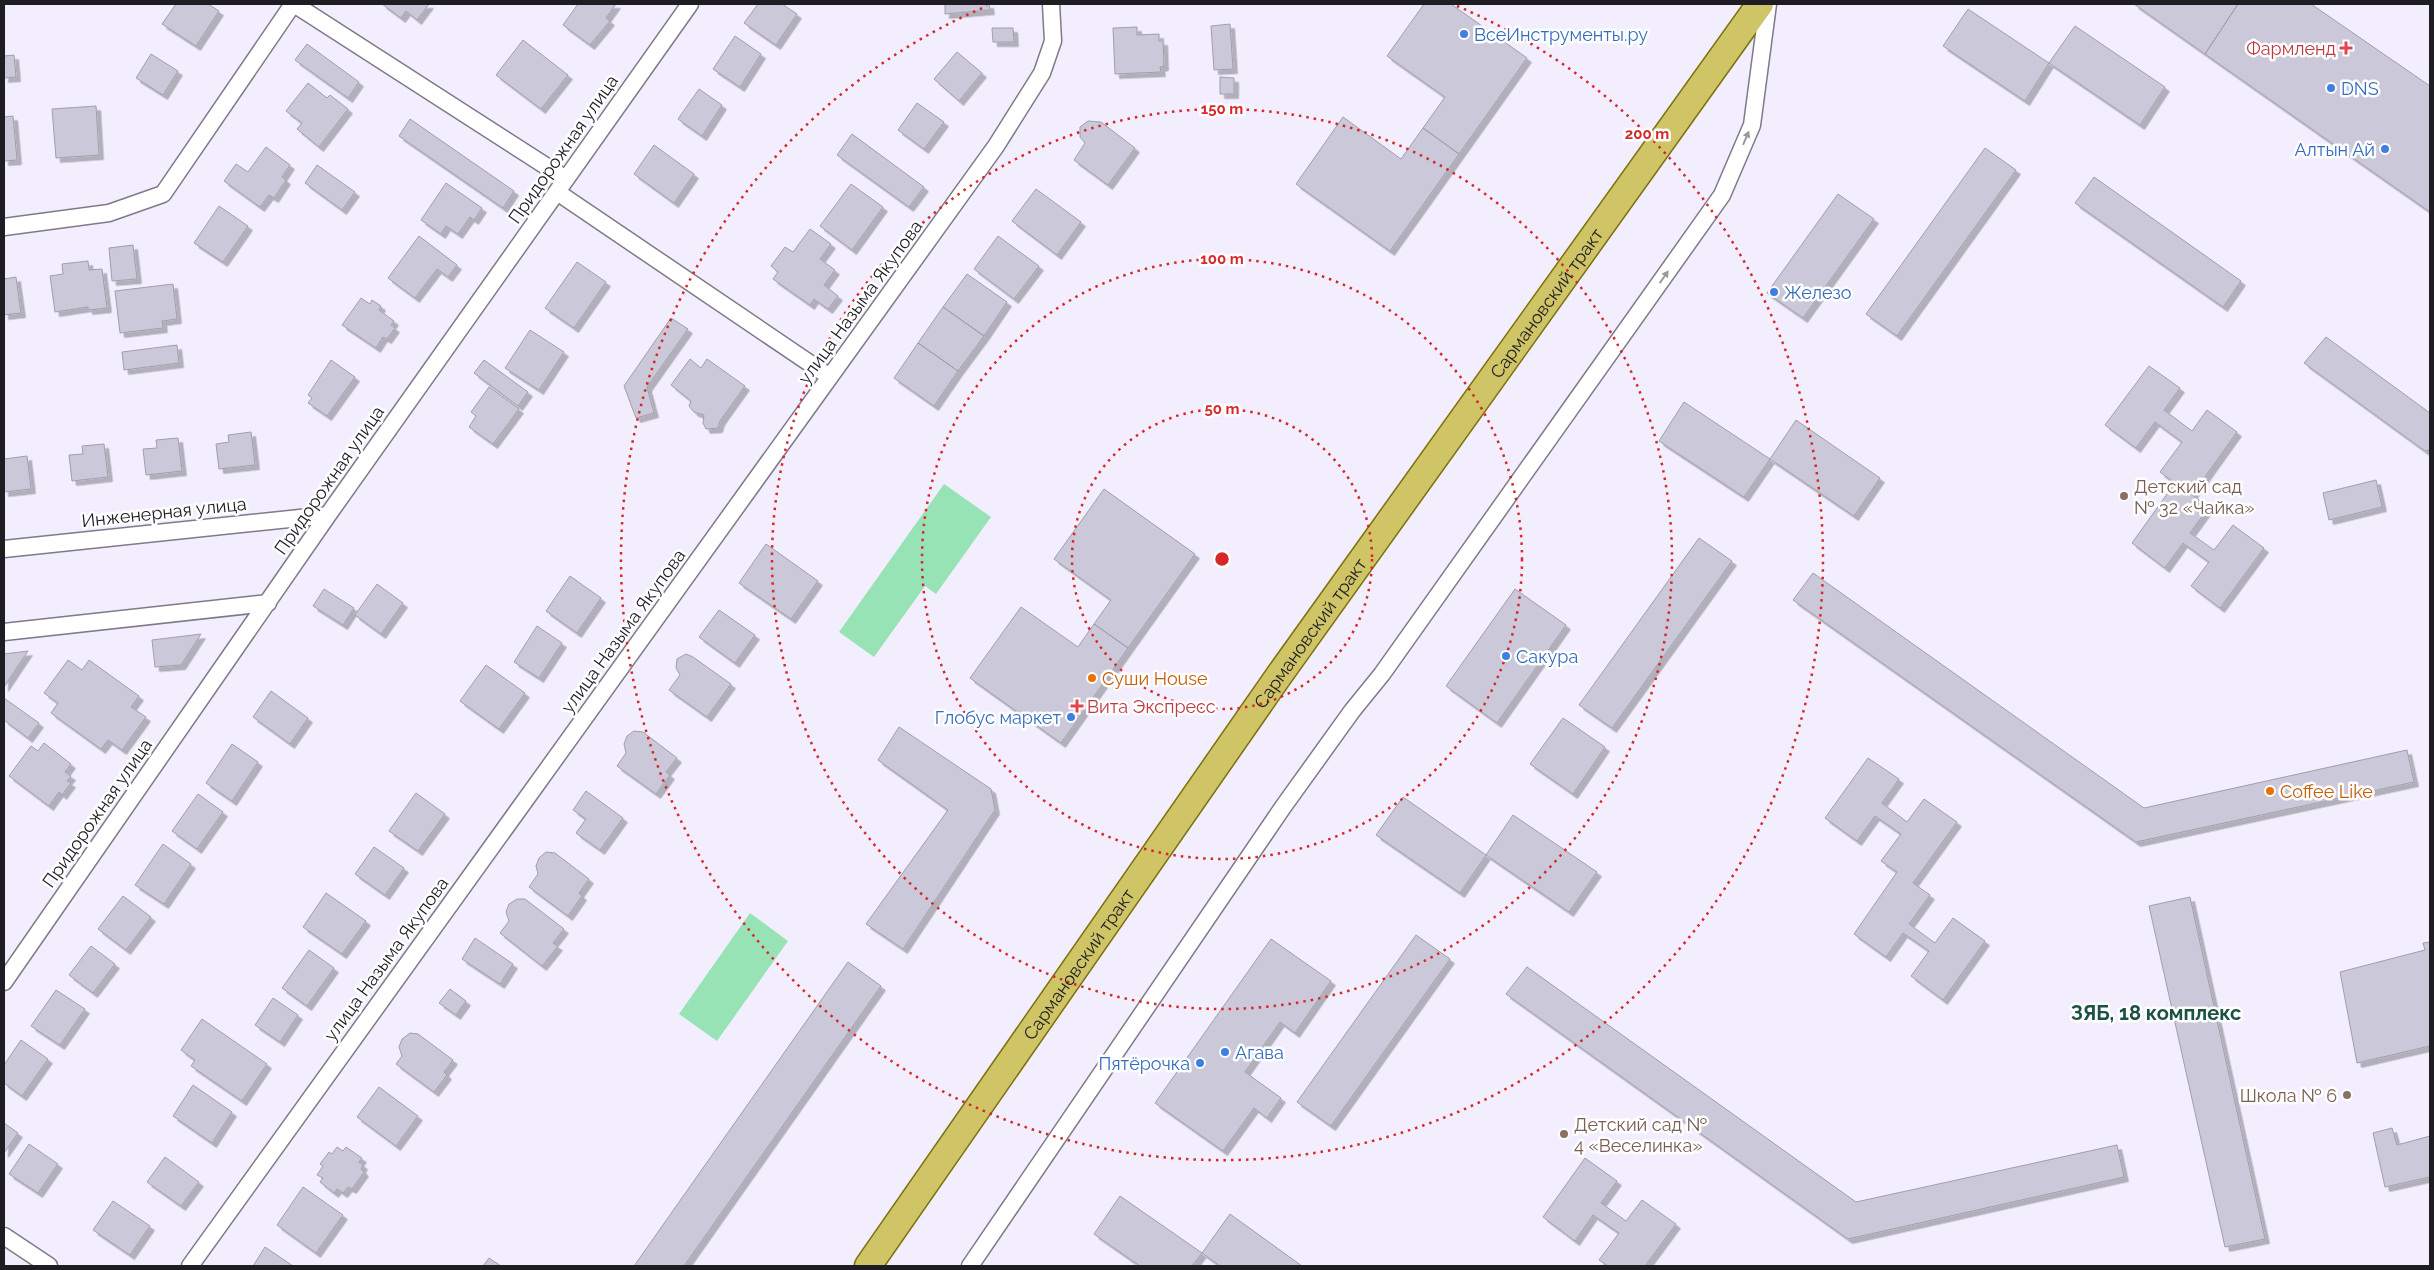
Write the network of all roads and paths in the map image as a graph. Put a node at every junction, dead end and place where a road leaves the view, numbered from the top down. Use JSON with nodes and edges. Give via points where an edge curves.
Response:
{"nodes":[{"id":1,"x":294,"y":4,"type":"edge"},
{"id":2,"x":690,"y":4,"type":"edge"},
{"id":3,"x":1051,"y":4,"type":"edge"},
{"id":4,"x":1760,"y":4,"type":"edge"},
{"id":5,"x":1768,"y":4,"type":"edge"},
{"id":6,"x":561,"y":185,"type":"junction"},
{"id":7,"x":4,"y":227,"type":"edge"},
{"id":8,"x":830,"y":377,"type":"junction"},
{"id":9,"x":328,"y":515,"type":"junction"},
{"id":10,"x":4,"y":549,"type":"edge"},
{"id":11,"x":268,"y":603,"type":"junction"},
{"id":12,"x":4,"y":632,"type":"edge"},
{"id":13,"x":4,"y":982,"type":"edge"},
{"id":14,"x":4,"y":1236,"type":"edge"},
{"id":15,"x":49,"y":1266,"type":"edge"},
{"id":16,"x":190,"y":1266,"type":"edge"},
{"id":17,"x":868,"y":1266,"type":"edge"},
{"id":18,"x":970,"y":1266,"type":"edge"}],
"edges":[{"from":1,"to":6,"type":"street"},
{"from":1,"to":7,"type":"street","via":[[163,194],[109,213]]},
{"from":2,"to":6,"type":"street","name":"Придорожная улица"},
{"from":3,"to":8,"type":"street","name":"улица Назыма Якупова","via":[[1053,41],[1042,72],[996,146]]},
{"from":4,"to":17,"type":"main road","name":"Сармановский тракт","via":[[1280,674]]},
{"from":18,"to":5,"type":"street","one_way":true,"via":[[1283,807],[1388,666],[1722,195],[1752,125]]},
{"from":6,"to":8,"type":"street"},
{"from":6,"to":9,"type":"street","name":"Придорожная улица"},
{"from":8,"to":16,"type":"street","name":"улица Назыма Якупова"},
{"from":9,"to":10,"type":"street","name":"Инженерная улица"},
{"from":9,"to":11,"type":"street","name":"Придорожная улица"},
{"from":11,"to":12,"type":"street"},
{"from":11,"to":13,"type":"street","name":"Придорожная улица"},
{"from":14,"to":15,"type":"street"}]}
